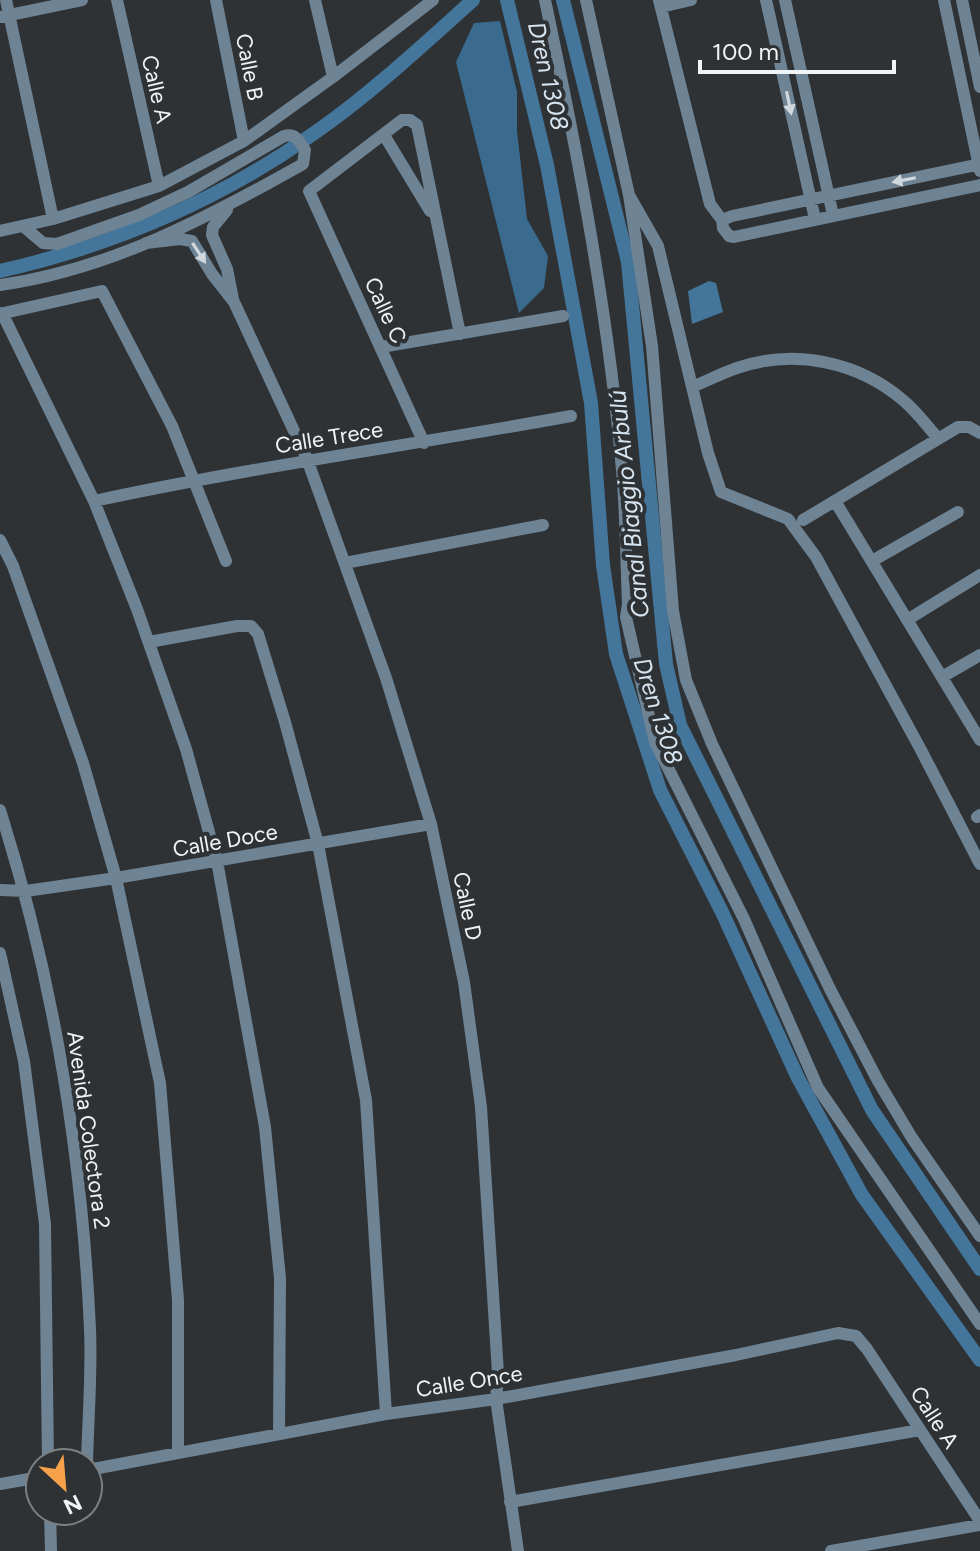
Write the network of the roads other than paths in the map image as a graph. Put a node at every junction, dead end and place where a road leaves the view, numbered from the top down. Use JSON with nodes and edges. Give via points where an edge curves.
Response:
{"nodes":[{"id":1,"x":6,"y":0,"type":"edge"},
{"id":2,"x":82,"y":0,"type":"edge"},
{"id":3,"x":117,"y":0,"type":"edge"},
{"id":4,"x":216,"y":0,"type":"edge"},
{"id":5,"x":315,"y":0,"type":"edge"},
{"id":6,"x":433,"y":0,"type":"edge"},
{"id":7,"x":545,"y":0,"type":"edge"},
{"id":8,"x":586,"y":0,"type":"edge"},
{"id":9,"x":691,"y":0,"type":"edge"},
{"id":10,"x":766,"y":0,"type":"edge"},
{"id":11,"x":785,"y":0,"type":"edge"},
{"id":12,"x":944,"y":0,"type":"edge"},
{"id":13,"x":962,"y":0,"type":"edge"},
{"id":14,"x":660,"y":3,"type":"edge"},
{"id":15,"x":4,"y":16,"type":"edge"},
{"id":16,"x":333,"y":77,"type":"junction"},
{"id":17,"x":980,"y":87,"type":"edge"},
{"id":18,"x":384,"y":135,"type":"junction"},
{"id":19,"x":244,"y":141,"type":"junction"},
{"id":20,"x":422,"y":152,"type":"junction"},
{"id":21,"x":400,"y":161,"type":"junction"},
{"id":22,"x":979,"y":167,"type":"edge"},
{"id":23,"x":980,"y":185,"type":"edge"},
{"id":24,"x":159,"y":186,"type":"junction"},
{"id":25,"x":629,"y":195,"type":"junction"},
{"id":26,"x":829,"y":195,"type":"junction"},
{"id":27,"x":810,"y":199,"type":"junction"},
{"id":28,"x":239,"y":200,"type":"junction"},
{"id":29,"x":833,"y":215,"type":"junction"},
{"id":30,"x":53,"y":219,"type":"junction"},
{"id":31,"x":815,"y":219,"type":"junction"},
{"id":32,"x":722,"y":220,"type":"junction"},
{"id":33,"x":435,"y":221,"type":"junction"},
{"id":34,"x":23,"y":226,"type":"junction"},
{"id":35,"x":0,"y":231,"type":"edge"},
{"id":36,"x":146,"y":243,"type":"junction"},
{"id":37,"x":0,"y":285,"type":"edge"},
{"id":38,"x":234,"y":302,"type":"junction"},
{"id":39,"x":1,"y":313,"type":"edge"},
{"id":40,"x":563,"y":316,"type":"dead end"},
{"id":41,"x":460,"y":334,"type":"junction"},
{"id":42,"x":381,"y":347,"type":"junction"},
{"id":43,"x":692,"y":387,"type":"junction"},
{"id":44,"x":571,"y":416,"type":"dead end"},
{"id":45,"x":980,"y":433,"type":"edge"},
{"id":46,"x":938,"y":438,"type":"junction"},
{"id":47,"x":424,"y":443,"type":"junction"},
{"id":48,"x":307,"y":459,"type":"junction"},
{"id":49,"x":194,"y":479,"type":"junction"},
{"id":50,"x":94,"y":501,"type":"junction"},
{"id":51,"x":835,"y":501,"type":"junction"},
{"id":52,"x":958,"y":512,"type":"dead end"},
{"id":53,"x":803,"y":520,"type":"dead end"},
{"id":54,"x":543,"y":525,"type":"dead end"},
{"id":55,"x":0,"y":540,"type":"edge"},
{"id":56,"x":226,"y":561,"type":"dead end"},
{"id":57,"x":872,"y":561,"type":"junction"},
{"id":58,"x":345,"y":563,"type":"junction"},
{"id":59,"x":980,"y":575,"type":"edge"},
{"id":60,"x":907,"y":620,"type":"junction"},
{"id":61,"x":149,"y":642,"type":"junction"},
{"id":62,"x":980,"y":655,"type":"edge"},
{"id":63,"x":942,"y":677,"type":"junction"},
{"id":64,"x":979,"y":736,"type":"edge"},
{"id":65,"x":0,"y":810,"type":"edge"},
{"id":66,"x":431,"y":824,"type":"junction"},
{"id":67,"x":318,"y":844,"type":"junction"},
{"id":68,"x":217,"y":861,"type":"junction"},
{"id":69,"x":980,"y":864,"type":"edge"},
{"id":70,"x":116,"y":878,"type":"junction"},
{"id":71,"x":0,"y":890,"type":"edge"},
{"id":72,"x":26,"y":891,"type":"junction"},
{"id":73,"x":0,"y":953,"type":"edge"},
{"id":74,"x":980,"y":1236,"type":"edge"},
{"id":75,"x":980,"y":1324,"type":"edge"},
{"id":76,"x":856,"y":1336,"type":"joint"},
{"id":77,"x":496,"y":1399,"type":"junction"},
{"id":78,"x":386,"y":1414,"type":"junction"},
{"id":79,"x":920,"y":1430,"type":"junction"},
{"id":80,"x":279,"y":1434,"type":"junction"},
{"id":81,"x":48,"y":1447,"type":"edge"},
{"id":82,"x":87,"y":1447,"type":"edge"},
{"id":83,"x":178,"y":1453,"type":"junction"},
{"id":84,"x":104,"y":1467,"type":"edge"},
{"id":85,"x":24,"y":1480,"type":"edge"},
{"id":86,"x":0,"y":1484,"type":"edge"},
{"id":87,"x":510,"y":1502,"type":"junction"},
{"id":88,"x":980,"y":1523,"type":"edge"},
{"id":89,"x":50,"y":1527,"type":"edge"},
{"id":90,"x":51,"y":1551,"type":"edge"},
{"id":91,"x":518,"y":1551,"type":"edge"},
{"id":92,"x":831,"y":1551,"type":"edge"}],
"edges":[{"from":1,"to":15,"type":"street"},
{"from":2,"to":15,"type":"street"},
{"from":3,"to":24,"type":"street","name":"Calle A"},
{"from":4,"to":19,"type":"street","name":"Calle B"},
{"from":5,"to":16,"type":"street"},
{"from":6,"to":16,"type":"street"},
{"from":7,"to":75,"type":"street","via":[[578,155],[602,309],[622,470],[626,617],[655,742],[744,919],[818,1088]]},
{"from":8,"to":25,"type":"street"},
{"from":9,"to":14,"type":"street"},
{"from":10,"to":27,"type":"street","one_way":true},
{"from":11,"to":26,"type":"street"},
{"from":12,"to":22,"type":"street"},
{"from":13,"to":17,"type":"street"},
{"from":14,"to":32,"type":"street","via":[[710,204]]},
{"from":15,"to":30,"type":"street"},
{"from":16,"to":19,"type":"street"},
{"from":18,"to":20,"type":"street","via":[[402,120],[413,121]]},
{"from":18,"to":21,"type":"street"},
{"from":18,"to":42,"type":"street","name":"Calle C","via":[[312,187],[310,195]]},
{"from":19,"to":24,"type":"street"},
{"from":20,"to":21,"type":"street","via":[[413,161]]},
{"from":20,"to":33,"type":"street"},
{"from":21,"to":33,"type":"street"},
{"from":22,"to":26,"type":"street","one_way":true},
{"from":23,"to":29,"type":"street"},
{"from":24,"to":30,"type":"street"},
{"from":25,"to":43,"type":"street","via":[[658,246]]},
{"from":25,"to":74,"type":"street","via":[[652,346],[673,611],[686,680],[712,744],[878,1081]]},
{"from":26,"to":27,"type":"street"},
{"from":26,"to":29,"type":"street"},
{"from":27,"to":31,"type":"street"},
{"from":27,"to":32,"type":"street"},
{"from":28,"to":34,"type":"street","via":[[303,164],[305,150],[296,137],[284,136],[164,204],[57,244],[43,243]]},
{"from":28,"to":36,"type":"street"},
{"from":28,"to":38,"type":"street","name":"Calle D","via":[[213,227],[212,235]]},
{"from":29,"to":31,"type":"street"},
{"from":30,"to":34,"type":"street"},
{"from":31,"to":32,"type":"street","via":[[734,237]]},
{"from":33,"to":41,"type":"street"},
{"from":34,"to":35,"type":"street"},
{"from":36,"to":37,"type":"street"},
{"from":36,"to":38,"type":"street","name":"Calle D","one_way":true,"via":[[192,241]]},
{"from":38,"to":48,"type":"street","name":"Calle D"},
{"from":39,"to":49,"type":"street","via":[[102,291]]},
{"from":39,"to":50,"type":"street"},
{"from":40,"to":41,"type":"street"},
{"from":41,"to":42,"type":"street"},
{"from":42,"to":47,"type":"street","name":"Calle C"},
{"from":43,"to":46,"type":"street","via":[[738,367],[822,361],[856,371],[890,391]]},
{"from":43,"to":69,"type":"street","via":[[721,492],[788,519],[816,557]]},
{"from":44,"to":47,"type":"street","name":"Calle Trece"},
{"from":45,"to":46,"type":"street","via":[[964,426]]},
{"from":46,"to":51,"type":"street"},
{"from":47,"to":48,"type":"street","name":"Calle Trece"},
{"from":48,"to":49,"type":"street","name":"Calle Trece"},
{"from":48,"to":58,"type":"street","name":"Calle D"},
{"from":49,"to":50,"type":"street","name":"Calle Trece"},
{"from":49,"to":56,"type":"street"},
{"from":50,"to":61,"type":"street"},
{"from":51,"to":53,"type":"street"},
{"from":51,"to":57,"type":"street"},
{"from":52,"to":57,"type":"street"},
{"from":54,"to":58,"type":"street"},
{"from":55,"to":70,"type":"street","via":[[83,763]]},
{"from":57,"to":60,"type":"street"},
{"from":58,"to":66,"type":"street","name":"Calle D"},
{"from":59,"to":60,"type":"street"},
{"from":60,"to":63,"type":"street"},
{"from":61,"to":67,"type":"street","via":[[237,626],[251,626],[258,634]]},
{"from":61,"to":68,"type":"street"},
{"from":62,"to":63,"type":"street"},
{"from":63,"to":64,"type":"street"},
{"from":65,"to":72,"type":"street","name":"Avenida Colectora 2"},
{"from":66,"to":67,"type":"street","name":"Calle Doce"},
{"from":66,"to":77,"type":"street","name":"Calle D","via":[[464,982],[481,1107]]},
{"from":67,"to":68,"type":"street","name":"Calle Doce"},
{"from":67,"to":78,"type":"street","via":[[366,1100]]},
{"from":68,"to":70,"type":"street","name":"Calle Doce"},
{"from":68,"to":80,"type":"street","via":[[265,1127],[280,1278]]},
{"from":70,"to":72,"type":"street","name":"Calle Doce"},
{"from":70,"to":83,"type":"street","via":[[160,1083],[178,1300]]},
{"from":71,"to":72,"type":"street","name":"Calle Doce"},
{"from":72,"to":82,"type":"street","name":"Avenida Colectora 2","via":[[59,1044],[81,1194],[90,1332]]},
{"from":73,"to":81,"type":"street","via":[[24,1061],[45,1224]]},
{"from":76,"to":77,"type":"street","name":"Calle Once","via":[[838,1333]]},
{"from":76,"to":79,"type":"street","name":"Calle A"},
{"from":77,"to":78,"type":"street","name":"Calle Once"},
{"from":77,"to":87,"type":"street","name":"Calle D"},
{"from":78,"to":80,"type":"street","name":"Calle Once"},
{"from":79,"to":87,"type":"street"},
{"from":79,"to":88,"type":"street","name":"Calle A"},
{"from":80,"to":83,"type":"street","name":"Calle Once"},
{"from":83,"to":84,"type":"street","name":"Calle Once"},
{"from":85,"to":86,"type":"street"},
{"from":87,"to":91,"type":"street","name":"Calle D"},
{"from":88,"to":92,"type":"street"},
{"from":89,"to":90,"type":"street"}]}
